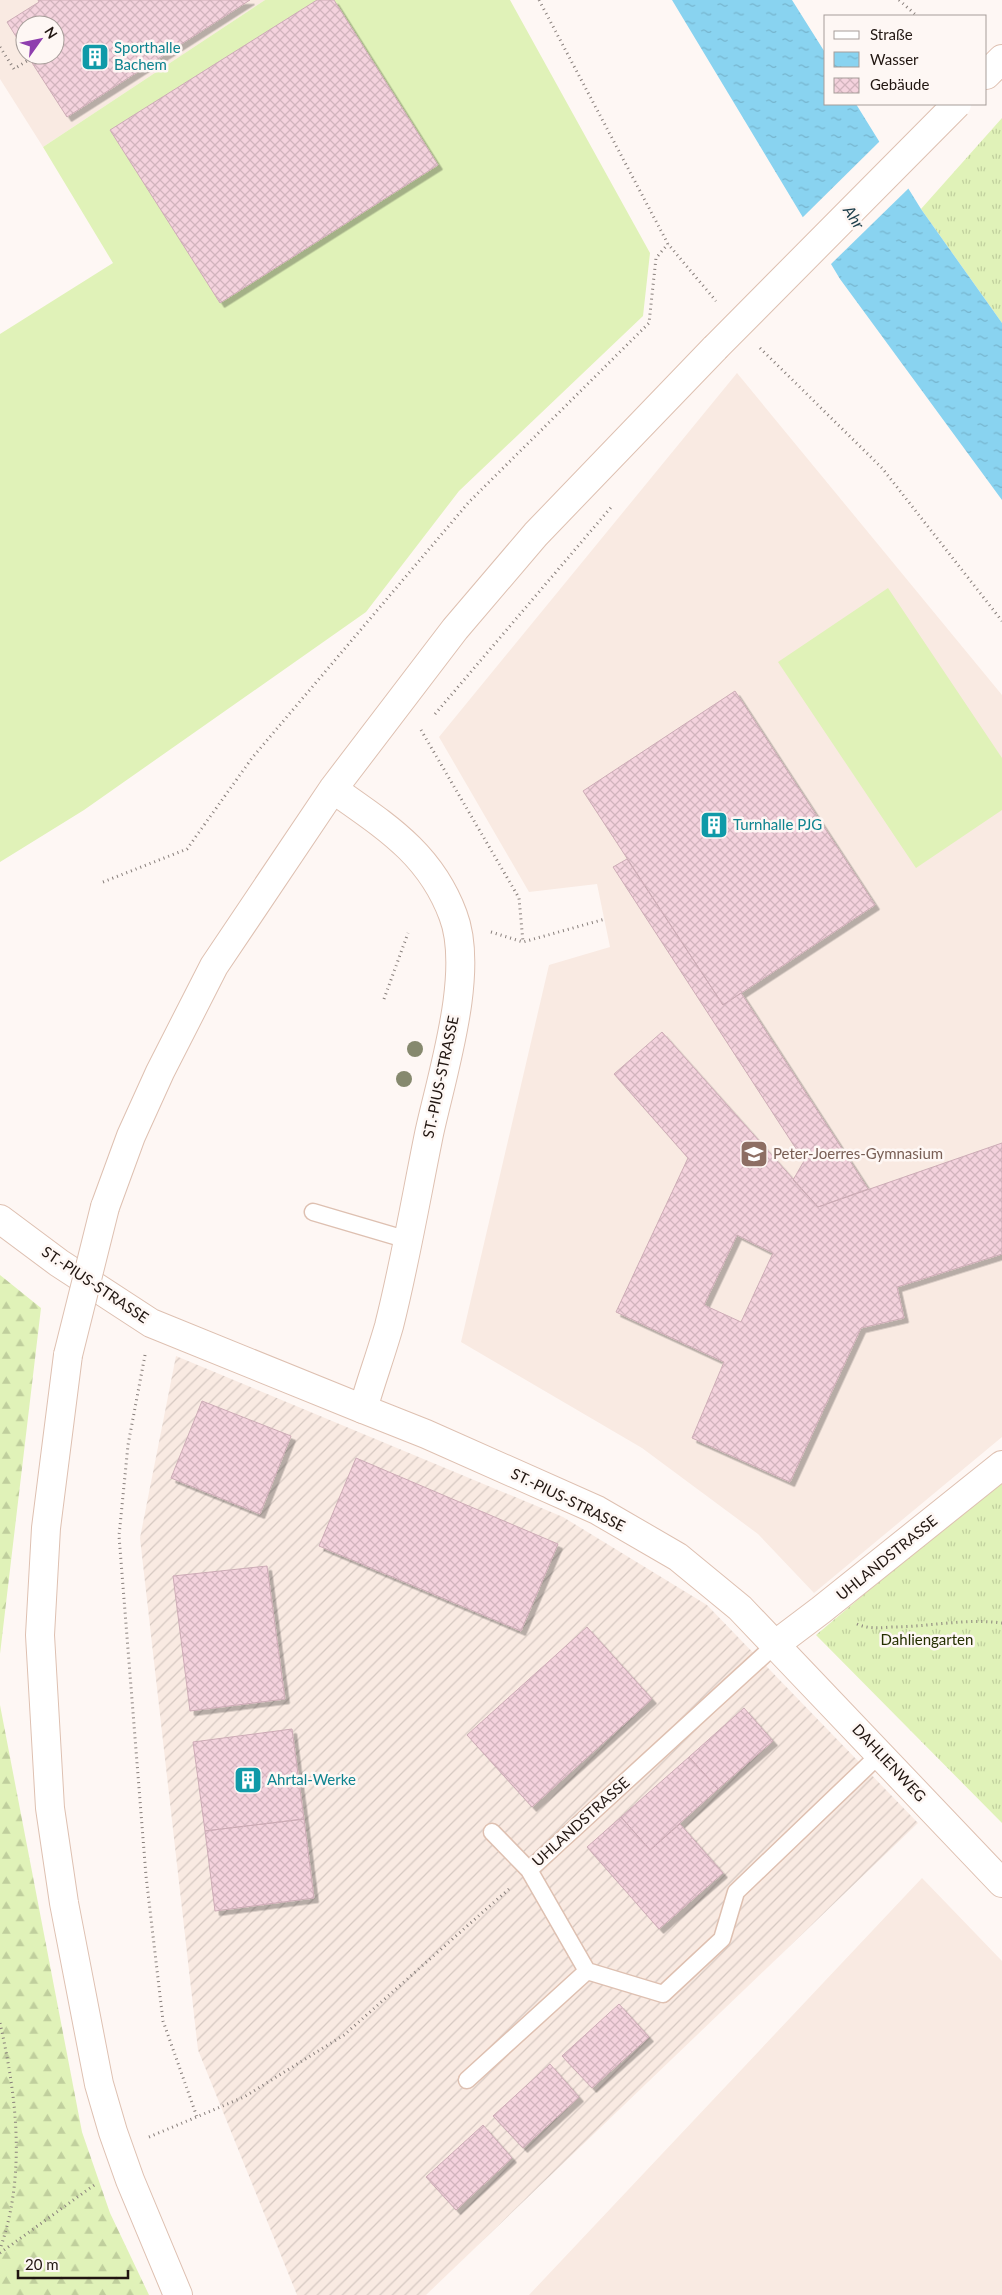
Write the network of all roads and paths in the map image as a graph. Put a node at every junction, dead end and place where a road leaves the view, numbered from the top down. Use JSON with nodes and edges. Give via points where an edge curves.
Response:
{"nodes":[{"id":1,"x":539,"y":0,"type":"edge"},
{"id":2,"x":899,"y":0,"type":"edge"},
{"id":3,"x":915,"y":15,"type":"edge"},
{"id":4,"x":0,"y":47,"type":"edge"},
{"id":5,"x":1002,"y":59,"type":"edge"},
{"id":6,"x":20,"y":65,"type":"edge"},
{"id":7,"x":987,"y":74,"type":"edge"},
{"id":8,"x":956,"y":105,"type":"edge"},
{"id":9,"x":668,"y":244,"type":"junction"},
{"id":10,"x":716,"y":302,"type":"dead end"},
{"id":11,"x":753,"y":341,"type":"dead end"},
{"id":12,"x":619,"y":498,"type":"dead end"},
{"id":13,"x":1002,"y":621,"type":"edge"},
{"id":14,"x":433,"y":716,"type":"dead end"},
{"id":15,"x":427,"y":723,"type":"dead end"},
{"id":16,"x":333,"y":789,"type":"junction"},
{"id":17,"x":103,"y":882,"type":"dead end"},
{"id":18,"x":604,"y":919,"type":"dead end"},
{"id":19,"x":485,"y":930,"type":"dead end"},
{"id":20,"x":408,"y":933,"type":"dead end"},
{"id":21,"x":523,"y":942,"type":"junction"},
{"id":22,"x":384,"y":999,"type":"dead end"},
{"id":23,"x":313,"y":1212,"type":"dead end"},
{"id":24,"x":0,"y":1219,"type":"edge"},
{"id":25,"x":408,"y":1240,"type":"junction"},
{"id":26,"x":151,"y":1323,"type":"junction"},
{"id":27,"x":363,"y":1409,"type":"junction"},
{"id":28,"x":1002,"y":1465,"type":"edge"},
{"id":29,"x":821,"y":1610,"type":"junction"},
{"id":30,"x":1002,"y":1623,"type":"edge"},
{"id":31,"x":776,"y":1644,"type":"junction"},
{"id":32,"x":880,"y":1754,"type":"junction"},
{"id":33,"x":492,"y":1832,"type":"dead end"},
{"id":34,"x":529,"y":1870,"type":"junction"},
{"id":35,"x":1002,"y":1882,"type":"edge"},
{"id":36,"x":587,"y":1971,"type":"junction"},
{"id":37,"x":0,"y":2024,"type":"edge"},
{"id":38,"x":467,"y":2080,"type":"dead end"},
{"id":39,"x":197,"y":2117,"type":"junction"},
{"id":40,"x":145,"y":2139,"type":"dead end"},
{"id":41,"x":101,"y":2180,"type":"dead end"},
{"id":42,"x":0,"y":2249,"type":"edge"},
{"id":43,"x":0,"y":2253,"type":"edge"},
{"id":44,"x":178,"y":2295,"type":"edge"}],
"edges":[{"from":1,"to":9,"type":"path"},
{"from":2,"to":3,"type":"path"},
{"from":4,"to":6,"type":"path","via":[[14,69]]},
{"from":5,"to":7,"type":"main road"},
{"from":8,"to":16,"type":"main road","bridge":true,"via":[[536,534],[455,629]]},
{"from":9,"to":10,"type":"path"},
{"from":9,"to":17,"type":"path","via":[[656,258],[648,323],[469,502],[252,758],[187,849]]},
{"from":11,"to":13,"type":"path","via":[[882,468]]},
{"from":12,"to":14,"type":"path"},
{"from":15,"to":21,"type":"path","via":[[420,731],[519,898]]},
{"from":16,"to":25,"type":"main road","name":"ST.-PIUS-STRASSE","via":[[398,836],[417,855],[438,883],[454,916],[462,954],[458,998]]},
{"from":16,"to":44,"type":"main road","bridge":true,"via":[[214,966],[131,1136],[105,1207],[68,1356],[46,1528],[40,1635],[50,1808],[64,1904],[99,2084],[130,2180]]},
{"from":18,"to":21,"type":"path"},
{"from":19,"to":21,"type":"path"},
{"from":20,"to":22,"type":"path"},
{"from":23,"to":25,"type":"lane"},
{"from":24,"to":26,"type":"main road","name":"ST.-PIUS-STRASSE"},
{"from":25,"to":27,"type":"main road","name":"ST.-PIUS-STRASSE","via":[[388,1326]]},
{"from":26,"to":27,"type":"main road","name":"ST.-PIUS-STRASSE"},
{"from":26,"to":39,"type":"path","via":[[128,1445],[119,1536],[146,1876],[163,2020]]},
{"from":27,"to":31,"type":"main road","name":"ST.-PIUS-STRASSE","via":[[613,1519],[678,1557],[740,1608]]},
{"from":28,"to":29,"type":"main road","name":"UHLANDSTRASSE"},
{"from":29,"to":30,"type":"path","via":[[866,1628]]},
{"from":29,"to":31,"type":"main road","name":"UHLANDSTRASSE"},
{"from":31,"to":32,"type":"main road","name":"DAHLIENWEG"},
{"from":31,"to":34,"type":"lane","name":"UHLANDSTRASSE"},
{"from":32,"to":35,"type":"main road","name":"DAHLIENWEG"},
{"from":32,"to":36,"type":"lane","via":[[736,1892],[722,1939],[662,1994]]},
{"from":33,"to":34,"type":"lane"},
{"from":34,"to":36,"type":"lane"},
{"from":34,"to":39,"type":"path","name":"UHLANDSTRASSE","via":[[344,2035],[244,2097]]},
{"from":36,"to":38,"type":"lane"},
{"from":37,"to":42,"type":"path","via":[[15,2115],[16,2181],[10,2220]]},
{"from":39,"to":40,"type":"path","name":"UHLANDSTRASSE"},
{"from":41,"to":43,"type":"path"}]}
